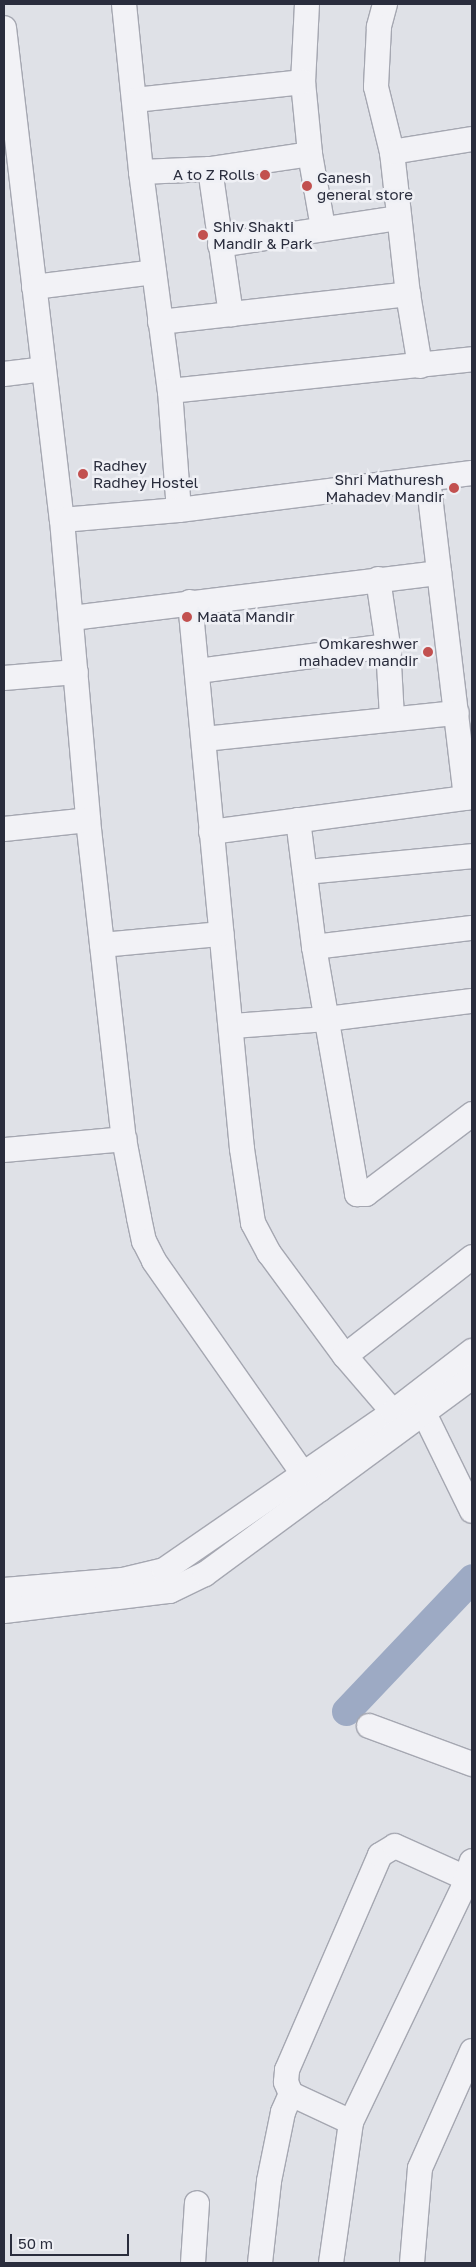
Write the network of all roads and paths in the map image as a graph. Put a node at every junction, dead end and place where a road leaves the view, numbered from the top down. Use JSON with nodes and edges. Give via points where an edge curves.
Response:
{"nodes":[{"id":1,"x":124,"y":4,"type":"edge"},
{"id":2,"x":307,"y":4,"type":"edge"},
{"id":3,"x":385,"y":4,"type":"edge"},
{"id":4,"x":4,"y":28,"type":"edge"},
{"id":5,"x":303,"y":82,"type":"junction"},
{"id":6,"x":135,"y":100,"type":"junction"},
{"id":7,"x":472,"y":139,"type":"edge"},
{"id":8,"x":392,"y":152,"type":"junction"},
{"id":9,"x":310,"y":154,"type":"junction"},
{"id":10,"x":210,"y":169,"type":"junction"},
{"id":11,"x":142,"y":172,"type":"junction"},
{"id":12,"x":399,"y":218,"type":"junction"},
{"id":13,"x":323,"y":228,"type":"junction"},
{"id":14,"x":220,"y":244,"type":"junction"},
{"id":15,"x":154,"y":272,"type":"junction"},
{"id":16,"x":34,"y":287,"type":"junction"},
{"id":17,"x":408,"y":294,"type":"junction"},
{"id":18,"x":231,"y":314,"type":"junction"},
{"id":19,"x":160,"y":322,"type":"junction"},
{"id":20,"x":472,"y":359,"type":"edge"},
{"id":21,"x":420,"y":366,"type":"junction"},
{"id":22,"x":44,"y":369,"type":"junction"},
{"id":23,"x":4,"y":374,"type":"edge"},
{"id":24,"x":170,"y":391,"type":"junction"},
{"id":25,"x":472,"y":473,"type":"edge"},
{"id":26,"x":428,"y":479,"type":"junction"},
{"id":27,"x":179,"y":510,"type":"junction"},
{"id":28,"x":62,"y":520,"type":"junction"},
{"id":29,"x":439,"y":573,"type":"junction"},
{"id":30,"x":378,"y":579,"type":"junction"},
{"id":31,"x":190,"y":602,"type":"junction"},
{"id":32,"x":72,"y":618,"type":"junction"},
{"id":33,"x":388,"y":646,"type":"junction"},
{"id":34,"x":198,"y":671,"type":"junction"},
{"id":35,"x":76,"y":672,"type":"junction"},
{"id":36,"x":4,"y":678,"type":"edge"},
{"id":37,"x":457,"y":713,"type":"junction"},
{"id":38,"x":392,"y":718,"type":"junction"},
{"id":39,"x":204,"y":739,"type":"junction"},
{"id":40,"x":469,"y":797,"type":"edge"},
{"id":41,"x":88,"y":820,"type":"junction"},
{"id":42,"x":298,"y":820,"type":"junction"},
{"id":43,"x":4,"y":829,"type":"edge"},
{"id":44,"x":211,"y":832,"type":"junction"},
{"id":45,"x":472,"y":856,"type":"edge"},
{"id":46,"x":307,"y":872,"type":"junction"},
{"id":47,"x":472,"y":928,"type":"edge"},
{"id":48,"x":221,"y":934,"type":"junction"},
{"id":49,"x":102,"y":945,"type":"junction"},
{"id":50,"x":314,"y":946,"type":"junction"},
{"id":51,"x":472,"y":1001,"type":"edge"},
{"id":52,"x":327,"y":1019,"type":"junction"},
{"id":53,"x":232,"y":1026,"type":"junction"},
{"id":54,"x":472,"y":1114,"type":"edge"},
{"id":55,"x":124,"y":1139,"type":"junction"},
{"id":56,"x":4,"y":1150,"type":"edge"},
{"id":57,"x":472,"y":1257,"type":"edge"},
{"id":58,"x":472,"y":1351,"type":"edge"},
{"id":59,"x":345,"y":1356,"type":"junction"},
{"id":60,"x":472,"y":1376,"type":"edge"},
{"id":61,"x":423,"y":1411,"type":"junction"},
{"id":62,"x":393,"y":1412,"type":"junction"},
{"id":63,"x":311,"y":1482,"type":"junction"},
{"id":64,"x":472,"y":1511,"type":"edge"},
{"id":65,"x":4,"y":1590,"type":"edge"},
{"id":66,"x":4,"y":1611,"type":"edge"},
{"id":67,"x":369,"y":1726,"type":"dead end"},
{"id":68,"x":472,"y":1764,"type":"edge"},
{"id":69,"x":468,"y":1880,"type":"edge"},
{"id":70,"x":472,"y":2051,"type":"edge"},
{"id":71,"x":291,"y":2094,"type":"junction"},
{"id":72,"x":352,"y":2122,"type":"junction"},
{"id":73,"x":196,"y":2203,"type":"dead end"},
{"id":74,"x":193,"y":2263,"type":"edge"},
{"id":75,"x":260,"y":2263,"type":"edge"},
{"id":76,"x":331,"y":2263,"type":"edge"},
{"id":77,"x":412,"y":2263,"type":"edge"}],
"edges":[{"from":1,"to":6,"type":"street"},
{"from":2,"to":5,"type":"street"},
{"from":3,"to":8,"type":"street","via":[[379,28],[376,87]]},
{"from":4,"to":16,"type":"street"},
{"from":5,"to":6,"type":"street"},
{"from":5,"to":9,"type":"street"},
{"from":6,"to":11,"type":"street"},
{"from":7,"to":8,"type":"street"},
{"from":8,"to":12,"type":"street"},
{"from":9,"to":10,"type":"street"},
{"from":9,"to":13,"type":"street"},
{"from":10,"to":11,"type":"street"},
{"from":10,"to":14,"type":"street"},
{"from":11,"to":15,"type":"street"},
{"from":12,"to":13,"type":"street"},
{"from":12,"to":17,"type":"street"},
{"from":13,"to":14,"type":"street"},
{"from":14,"to":18,"type":"street"},
{"from":15,"to":16,"type":"street"},
{"from":15,"to":19,"type":"street"},
{"from":16,"to":22,"type":"street"},
{"from":17,"to":18,"type":"street"},
{"from":17,"to":21,"type":"street"},
{"from":18,"to":19,"type":"street"},
{"from":19,"to":24,"type":"street"},
{"from":20,"to":21,"type":"street"},
{"from":21,"to":24,"type":"street"},
{"from":22,"to":23,"type":"street"},
{"from":22,"to":28,"type":"street"},
{"from":24,"to":27,"type":"street"},
{"from":25,"to":26,"type":"street"},
{"from":26,"to":27,"type":"street"},
{"from":26,"to":29,"type":"street"},
{"from":27,"to":28,"type":"street"},
{"from":28,"to":32,"type":"street"},
{"from":29,"to":30,"type":"street"},
{"from":29,"to":37,"type":"street"},
{"from":30,"to":31,"type":"street"},
{"from":30,"to":33,"type":"street"},
{"from":31,"to":32,"type":"street"},
{"from":31,"to":34,"type":"street"},
{"from":32,"to":35,"type":"street"},
{"from":33,"to":34,"type":"street"},
{"from":33,"to":38,"type":"street"},
{"from":34,"to":39,"type":"street"},
{"from":35,"to":36,"type":"street"},
{"from":35,"to":41,"type":"street"},
{"from":37,"to":38,"type":"street"},
{"from":37,"to":40,"type":"street"},
{"from":38,"to":39,"type":"street"},
{"from":39,"to":44,"type":"street"},
{"from":40,"to":42,"type":"street"},
{"from":41,"to":43,"type":"street"},
{"from":41,"to":49,"type":"street"},
{"from":42,"to":44,"type":"street"},
{"from":42,"to":46,"type":"street"},
{"from":44,"to":48,"type":"street"},
{"from":45,"to":46,"type":"street"},
{"from":46,"to":50,"type":"street"},
{"from":47,"to":50,"type":"street"},
{"from":48,"to":49,"type":"street"},
{"from":48,"to":53,"type":"street"},
{"from":49,"to":55,"type":"street"},
{"from":50,"to":52,"type":"street"},
{"from":51,"to":52,"type":"street"},
{"from":52,"to":53,"type":"street"},
{"from":52,"to":54,"type":"street","via":[[357,1194],[366,1194]]},
{"from":53,"to":59,"type":"street","via":[[242,1149],[253,1223],[269,1253]]},
{"from":55,"to":56,"type":"street"},
{"from":55,"to":63,"type":"street","via":[[144,1241],[154,1261]]},
{"from":57,"to":59,"type":"street"},
{"from":58,"to":62,"type":"street"},
{"from":59,"to":62,"type":"street"},
{"from":60,"to":61,"type":"street"},
{"from":61,"to":63,"type":"street"},
{"from":61,"to":64,"type":"street"},
{"from":62,"to":63,"type":"street"},
{"from":63,"to":65,"type":"street","via":[[164,1570],[123,1580]]},
{"from":63,"to":66,"type":"street","via":[[205,1574],[170,1591]]},
{"from":67,"to":68,"type":"street"},
{"from":69,"to":71,"type":"street","via":[[395,1846],[380,1855],[287,2070],[286,2082]]},
{"from":69,"to":72,"type":"street"},
{"from":70,"to":77,"type":"street","via":[[420,2168]]},
{"from":71,"to":72,"type":"street"},
{"from":71,"to":75,"type":"street","via":[[283,2112],[269,2181]]},
{"from":72,"to":76,"type":"street"},
{"from":73,"to":74,"type":"street"}]}
